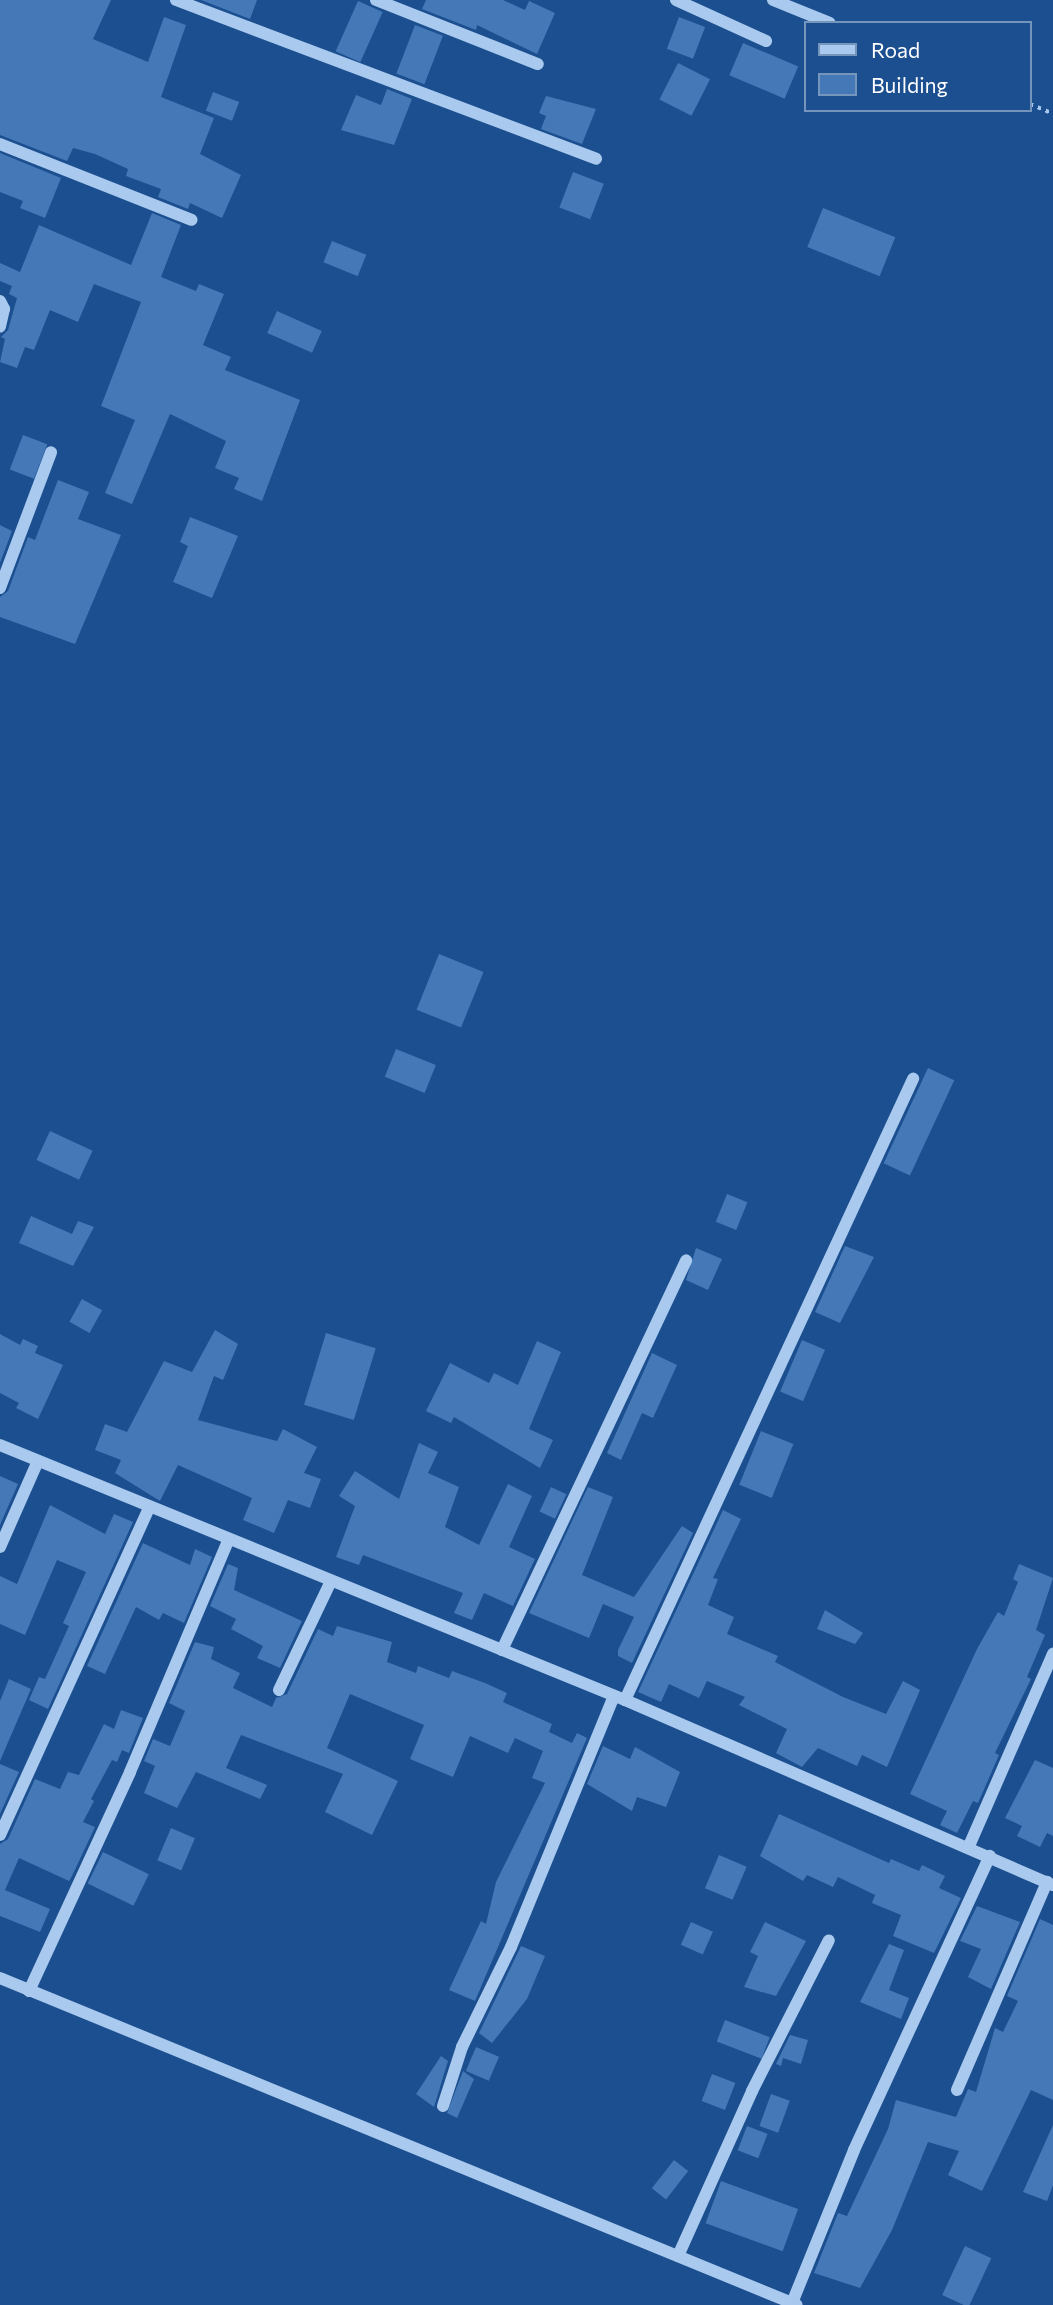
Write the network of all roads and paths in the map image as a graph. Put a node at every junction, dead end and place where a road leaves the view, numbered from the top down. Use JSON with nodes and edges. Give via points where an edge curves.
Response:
{"nodes":[{"id":1,"x":176,"y":0,"type":"edge"},
{"id":2,"x":376,"y":0,"type":"edge"},
{"id":3,"x":676,"y":0,"type":"edge"},
{"id":4,"x":773,"y":0,"type":"edge"},
{"id":5,"x":825,"y":21,"type":"edge"},
{"id":6,"x":766,"y":41,"type":"dead end"},
{"id":7,"x":538,"y":64,"type":"dead end"},
{"id":8,"x":1032,"y":105,"type":"edge"},
{"id":9,"x":1053,"y":114,"type":"edge"},
{"id":10,"x":0,"y":144,"type":"edge"},
{"id":11,"x":596,"y":159,"type":"dead end"},
{"id":12,"x":192,"y":220,"type":"dead end"},
{"id":13,"x":0,"y":301,"type":"edge"},
{"id":14,"x":0,"y":327,"type":"edge"},
{"id":15,"x":51,"y":452,"type":"dead end"},
{"id":16,"x":4,"y":566,"type":"edge"},
{"id":17,"x":0,"y":588,"type":"edge"},
{"id":18,"x":913,"y":1079,"type":"dead end"},
{"id":19,"x":686,"y":1261,"type":"dead end"},
{"id":20,"x":0,"y":1445,"type":"edge"},
{"id":21,"x":38,"y":1461,"type":"junction"},
{"id":22,"x":149,"y":1508,"type":"junction"},
{"id":23,"x":228,"y":1541,"type":"junction"},
{"id":24,"x":0,"y":1547,"type":"edge"},
{"id":25,"x":330,"y":1583,"type":"junction"},
{"id":26,"x":502,"y":1650,"type":"junction"},
{"id":27,"x":1053,"y":1654,"type":"edge"},
{"id":28,"x":279,"y":1690,"type":"dead end"},
{"id":29,"x":619,"y":1699,"type":"junction"},
{"id":30,"x":0,"y":1835,"type":"edge"},
{"id":31,"x":969,"y":1846,"type":"junction"},
{"id":32,"x":990,"y":1856,"type":"junction"},
{"id":33,"x":1050,"y":1883,"type":"edge"},
{"id":34,"x":829,"y":1940,"type":"dead end"},
{"id":35,"x":0,"y":1978,"type":"edge"},
{"id":36,"x":29,"y":1991,"type":"junction"},
{"id":37,"x":957,"y":2090,"type":"dead end"},
{"id":38,"x":443,"y":2106,"type":"dead end"},
{"id":39,"x":678,"y":2256,"type":"junction"},
{"id":40,"x":794,"y":2304,"type":"edge"}],
"edges":[{"from":1,"to":11,"type":"street"},
{"from":2,"to":7,"type":"street"},
{"from":3,"to":6,"type":"street"},
{"from":4,"to":5,"type":"street"},
{"from":8,"to":9,"type":"path"},
{"from":10,"to":12,"type":"street"},
{"from":13,"to":14,"type":"street","via":[[4,309]]},
{"from":15,"to":16,"type":"street"},
{"from":16,"to":17,"type":"street"},
{"from":18,"to":29,"type":"street"},
{"from":19,"to":26,"type":"street"},
{"from":20,"to":21,"type":"street"},
{"from":21,"to":22,"type":"street"},
{"from":21,"to":24,"type":"street"},
{"from":22,"to":23,"type":"street"},
{"from":22,"to":30,"type":"street"},
{"from":23,"to":25,"type":"street"},
{"from":23,"to":36,"type":"street","via":[[130,1772]]},
{"from":25,"to":26,"type":"street"},
{"from":25,"to":28,"type":"street"},
{"from":26,"to":29,"type":"street"},
{"from":27,"to":31,"type":"street"},
{"from":29,"to":31,"type":"street"},
{"from":29,"to":38,"type":"street","via":[[511,1947],[462,2047]]},
{"from":31,"to":32,"type":"street"},
{"from":32,"to":33,"type":"street"},
{"from":32,"to":40,"type":"street","via":[[854,2150]]},
{"from":33,"to":37,"type":"street"},
{"from":34,"to":39,"type":"street","via":[[752,2091]]},
{"from":35,"to":36,"type":"street"},
{"from":36,"to":39,"type":"street"},
{"from":39,"to":40,"type":"street"}]}
